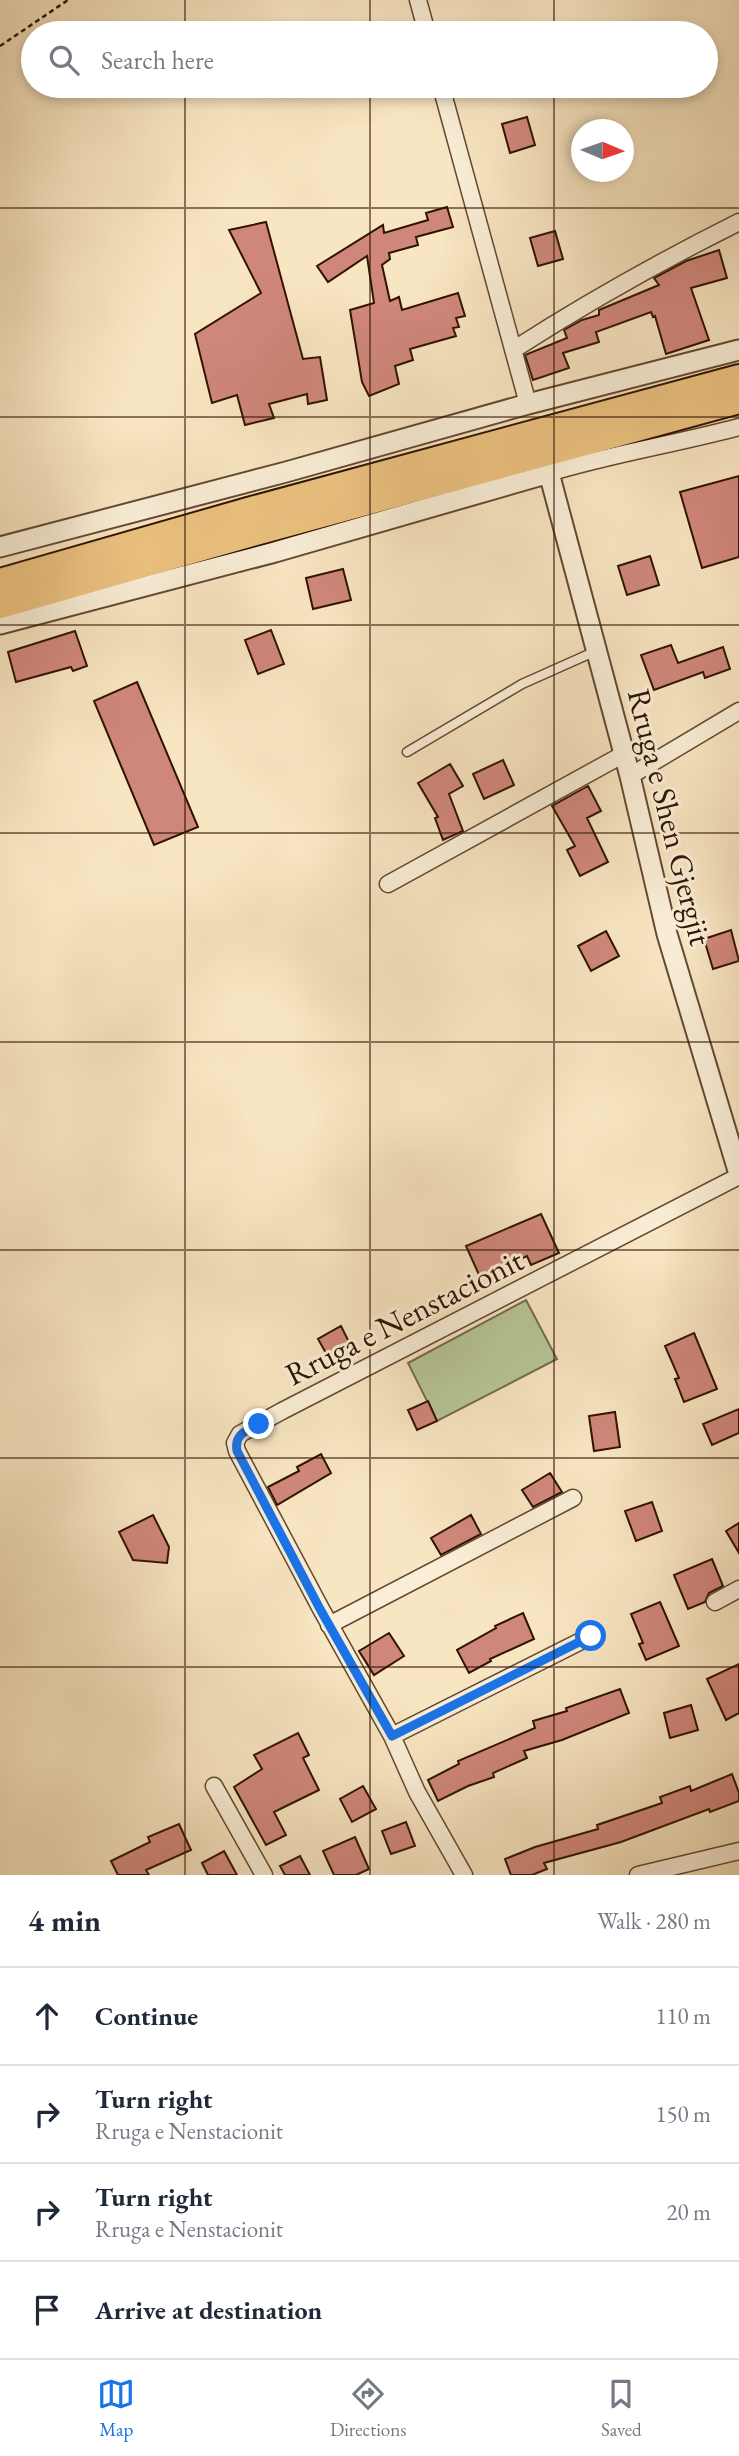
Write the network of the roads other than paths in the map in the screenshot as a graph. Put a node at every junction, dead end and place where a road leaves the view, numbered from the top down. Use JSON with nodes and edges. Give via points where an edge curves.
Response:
{"nodes":[{"id":1,"x":418,"y":0,"type":"edge"},
{"id":2,"x":424,"y":21,"type":"edge"},
{"id":3,"x":444,"y":98,"type":"edge"},
{"id":4,"x":739,"y":222,"type":"edge"},
{"id":5,"x":513,"y":350,"type":"junction"},
{"id":6,"x":739,"y":350,"type":"edge"},
{"id":7,"x":739,"y":378,"type":"edge"},
{"id":8,"x":525,"y":396,"type":"junction"},
{"id":9,"x":739,"y":400,"type":"edge"},
{"id":10,"x":739,"y":427,"type":"edge"},
{"id":11,"x":549,"y":473,"type":"junction"},
{"id":12,"x":0,"y":547,"type":"edge"},
{"id":13,"x":0,"y":582,"type":"edge"},
{"id":14,"x":0,"y":605,"type":"edge"},
{"id":15,"x":0,"y":624,"type":"edge"},
{"id":16,"x":596,"y":650,"type":"junction"},
{"id":17,"x":739,"y":712,"type":"edge"},
{"id":18,"x":407,"y":752,"type":"dead end"},
{"id":19,"x":624,"y":754,"type":"junction"},
{"id":20,"x":630,"y":776,"type":"junction"},
{"id":21,"x":388,"y":884,"type":"dead end"},
{"id":22,"x":739,"y":1175,"type":"edge"},
{"id":23,"x":573,"y":1498,"type":"dead end"},
{"id":24,"x":739,"y":1589,"type":"edge"},
{"id":25,"x":715,"y":1602,"type":"dead end"},
{"id":26,"x":329,"y":1625,"type":"junction"},
{"id":27,"x":591,"y":1636,"type":"dead end"},
{"id":28,"x":392,"y":1736,"type":"junction"},
{"id":29,"x":214,"y":1786,"type":"dead end"},
{"id":30,"x":739,"y":1850,"type":"edge"},
{"id":31,"x":264,"y":1875,"type":"edge"},
{"id":32,"x":464,"y":1875,"type":"edge"},
{"id":33,"x":638,"y":1875,"type":"edge"}],
"edges":[{"from":1,"to":2,"type":"street"},
{"from":3,"to":5,"type":"street"},
{"from":4,"to":5,"type":"street","via":[[582,306]]},
{"from":5,"to":8,"type":"street"},
{"from":6,"to":8,"type":"street"},
{"from":7,"to":13,"type":"highway"},
{"from":8,"to":12,"type":"street","via":[[286,472]]},
{"from":9,"to":14,"type":"highway"},
{"from":10,"to":11,"type":"street"},
{"from":11,"to":15,"type":"street","via":[[275,552]]},
{"from":11,"to":16,"type":"street","name":"Rruga e Shen Gjergjit"},
{"from":16,"to":18,"type":"lane","via":[[522,684]]},
{"from":16,"to":19,"type":"street","name":"Rruga e Shen Gjergjit"},
{"from":17,"to":20,"type":"street"},
{"from":19,"to":20,"type":"street","name":"Rruga e Shen Gjergjit"},
{"from":19,"to":21,"type":"street"},
{"from":20,"to":22,"type":"street","name":"Rruga e Shen Gjergjit","via":[[667,934]]},
{"from":22,"to":26,"type":"street","name":"Rruga e Nenstacionit","via":[[240,1434],[237,1451]]},
{"from":23,"to":26,"type":"street"},
{"from":24,"to":25,"type":"street"},
{"from":26,"to":28,"type":"street","name":"Rruga e Nenstacionit"},
{"from":27,"to":28,"type":"street"},
{"from":28,"to":32,"type":"street","name":"Rruga e Nenstacionit"},
{"from":29,"to":31,"type":"street"},
{"from":30,"to":33,"type":"street"}]}
